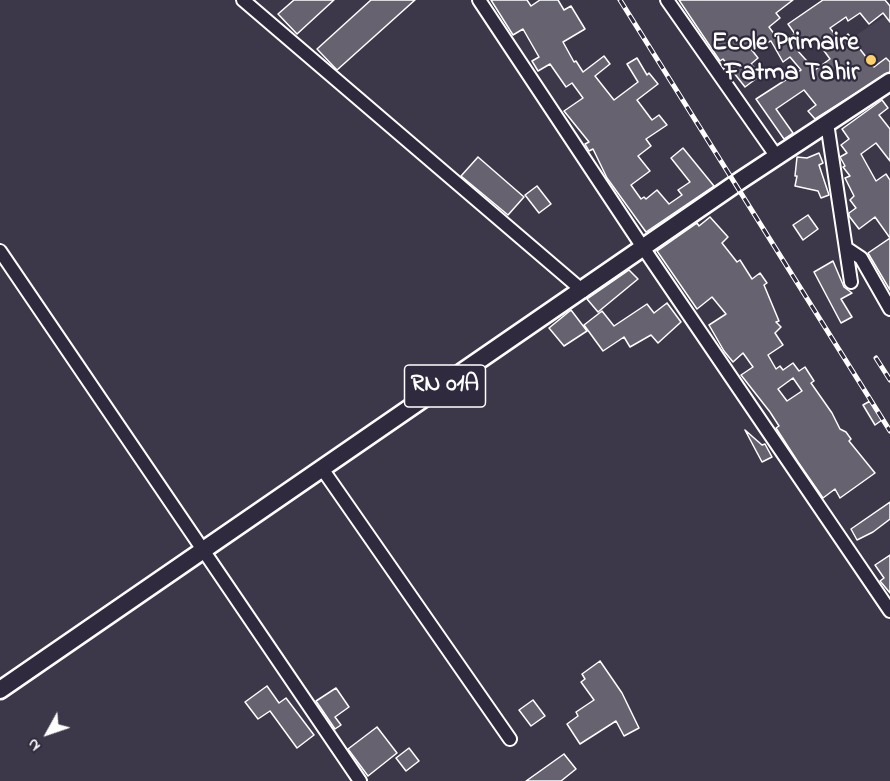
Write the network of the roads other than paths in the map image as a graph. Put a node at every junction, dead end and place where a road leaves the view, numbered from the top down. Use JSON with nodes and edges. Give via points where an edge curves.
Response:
{"nodes":[{"id":1,"x":243,"y":0,"type":"edge"},
{"id":2,"x":479,"y":0,"type":"edge"},
{"id":3,"x":667,"y":0,"type":"edge"},
{"id":4,"x":890,"y":82,"type":"edge"},
{"id":5,"x":827,"y":123,"type":"junction"},
{"id":6,"x":777,"y":157,"type":"junction"},
{"id":7,"x":846,"y":248,"type":"junction"},
{"id":8,"x":644,"y":249,"type":"junction"},
{"id":9,"x":0,"y":250,"type":"edge"},
{"id":10,"x":851,"y":282,"type":"dead end"},
{"id":11,"x":583,"y":291,"type":"junction"},
{"id":12,"x":890,"y":309,"type":"edge"},
{"id":13,"x":323,"y":470,"type":"junction"},
{"id":14,"x":204,"y":552,"type":"junction"},
{"id":15,"x":890,"y":611,"type":"edge"},
{"id":16,"x":0,"y":690,"type":"edge"},
{"id":17,"x":510,"y":739,"type":"dead end"},
{"id":18,"x":360,"y":781,"type":"edge"}],
"edges":[{"from":1,"to":11,"type":"street"},
{"from":2,"to":8,"type":"street"},
{"from":3,"to":6,"type":"street"},
{"from":4,"to":5,"type":"main road","number":"RN 01A"},
{"from":5,"to":6,"type":"main road","number":"RN 01A"},
{"from":5,"to":7,"type":"street"},
{"from":6,"to":8,"type":"main road","number":"RN 01A"},
{"from":7,"to":10,"type":"street"},
{"from":7,"to":12,"type":"street","via":[[861,258]]},
{"from":8,"to":11,"type":"main road","number":"RN 01A"},
{"from":8,"to":15,"type":"street"},
{"from":9,"to":14,"type":"street"},
{"from":11,"to":13,"type":"main road","number":"RN 01A"},
{"from":13,"to":14,"type":"main road","number":"RN 01A"},
{"from":13,"to":17,"type":"street"},
{"from":14,"to":16,"type":"main road","number":"RN 01A"},
{"from":14,"to":18,"type":"street"}]}
